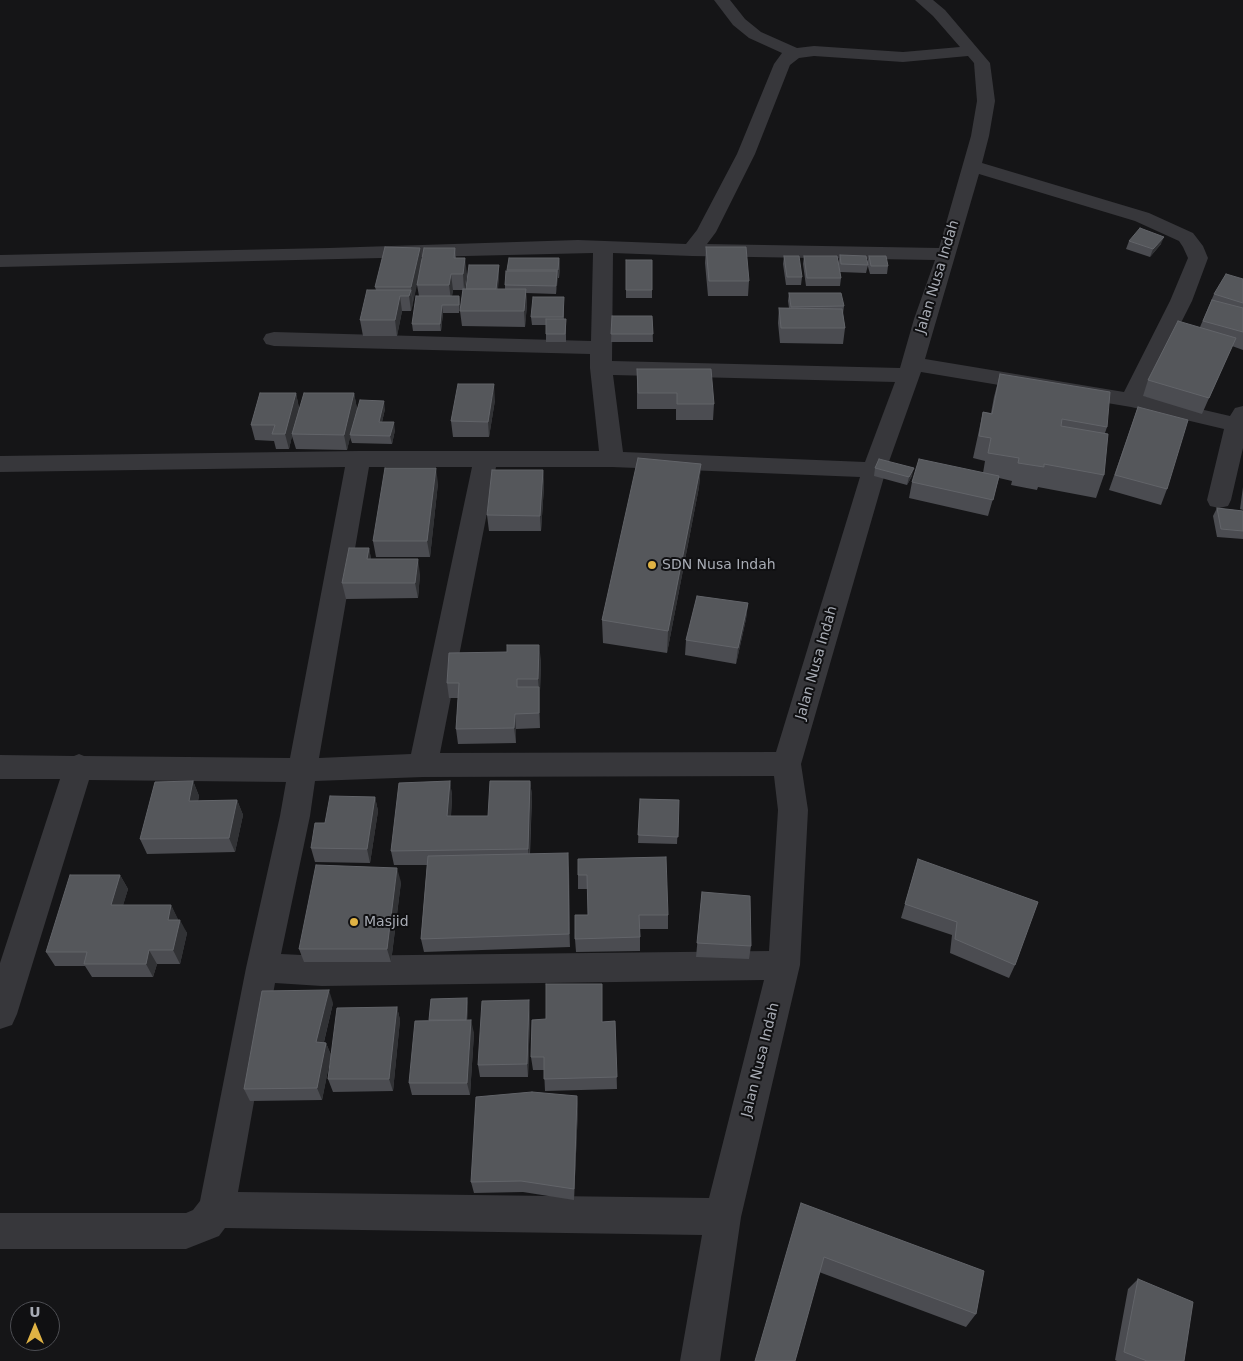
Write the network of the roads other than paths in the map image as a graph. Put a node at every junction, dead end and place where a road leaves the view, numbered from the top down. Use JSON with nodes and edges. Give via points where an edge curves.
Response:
{"nodes":[{"id":1,"x":722,"y":0,"type":"edge"},
{"id":2,"x":924,"y":0,"type":"edge"},
{"id":3,"x":973,"y":50,"type":"junction"},
{"id":4,"x":795,"y":53,"type":"junction"},
{"id":5,"x":971,"y":166,"type":"junction"},
{"id":6,"x":603,"y":247,"type":"junction"},
{"id":7,"x":692,"y":250,"type":"junction"},
{"id":8,"x":947,"y":254,"type":"junction"},
{"id":9,"x":0,"y":261,"type":"edge"},
{"id":10,"x":274,"y":339,"type":"dead end"},
{"id":11,"x":601,"y":358,"type":"junction"},
{"id":12,"x":911,"y":369,"type":"junction"},
{"id":13,"x":1131,"y":400,"type":"junction"},
{"id":14,"x":1241,"y":421,"type":"edge"},
{"id":15,"x":486,"y":458,"type":"junction"},
{"id":16,"x":358,"y":459,"type":"junction"},
{"id":17,"x":612,"y":459,"type":"junction"},
{"id":18,"x":0,"y":464,"type":"edge"},
{"id":19,"x":874,"y":470,"type":"junction"},
{"id":20,"x":1220,"y":500,"type":"dead end"},
{"id":21,"x":423,"y":764,"type":"junction"},
{"id":22,"x":787,"y":764,"type":"junction"},
{"id":23,"x":79,"y":766,"type":"junction"},
{"id":24,"x":0,"y":767,"type":"edge"},
{"id":25,"x":302,"y":770,"type":"junction"},
{"id":26,"x":784,"y":964,"type":"junction"},
{"id":27,"x":262,"y":968,"type":"junction"},
{"id":28,"x":0,"y":1014,"type":"edge"},
{"id":29,"x":217,"y":1210,"type":"junction"},
{"id":30,"x":723,"y":1217,"type":"junction"},
{"id":31,"x":0,"y":1230,"type":"edge"},
{"id":32,"x":700,"y":1361,"type":"edge"}],
"edges":[{"from":1,"to":4,"type":"street","via":[[739,22],[755,35]]},
{"from":2,"to":3,"type":"street","name":"Jalan Nusa Indah"},
{"from":3,"to":4,"type":"street","via":[[902,57],[814,51]]},
{"from":3,"to":5,"type":"street","name":"Jalan Nusa Indah","via":[[982,63],[986,101]]},
{"from":4,"to":7,"type":"street","via":[[782,64],[746,154],[706,232]]},
{"from":5,"to":8,"type":"street","name":"Jalan Nusa Indah"},
{"from":5,"to":13,"type":"street","via":[[1142,217],[1186,237],[1193,246],[1198,258]]},
{"from":6,"to":7,"type":"street"},
{"from":6,"to":9,"type":"street"},
{"from":6,"to":11,"type":"street"},
{"from":7,"to":8,"type":"street"},
{"from":8,"to":12,"type":"street","name":"Jalan Nusa Indah"},
{"from":10,"to":11,"type":"street"},
{"from":11,"to":12,"type":"street"},
{"from":11,"to":17,"type":"street"},
{"from":12,"to":13,"type":"street"},
{"from":12,"to":19,"type":"street","name":"Jalan Nusa Indah"},
{"from":13,"to":14,"type":"street"},
{"from":14,"to":20,"type":"street"},
{"from":15,"to":16,"type":"street"},
{"from":15,"to":17,"type":"street"},
{"from":15,"to":21,"type":"street"},
{"from":16,"to":18,"type":"street"},
{"from":16,"to":25,"type":"street"},
{"from":17,"to":19,"type":"street"},
{"from":19,"to":22,"type":"street","name":"Jalan Nusa Indah"},
{"from":21,"to":22,"type":"street"},
{"from":21,"to":25,"type":"street"},
{"from":22,"to":26,"type":"street","name":"Jalan Nusa Indah","via":[[793,810]]},
{"from":23,"to":24,"type":"street"},
{"from":23,"to":25,"type":"street"},
{"from":23,"to":28,"type":"street"},
{"from":25,"to":27,"type":"street"},
{"from":26,"to":27,"type":"street","via":[[322,971]]},
{"from":26,"to":30,"type":"street","name":"Jalan Nusa Indah"},
{"from":27,"to":29,"type":"street"},
{"from":29,"to":30,"type":"street"},
{"from":29,"to":31,"type":"street","via":[[206,1223],[186,1230]]},
{"from":30,"to":32,"type":"street","name":"Jalan Nusa Indah"}]}
